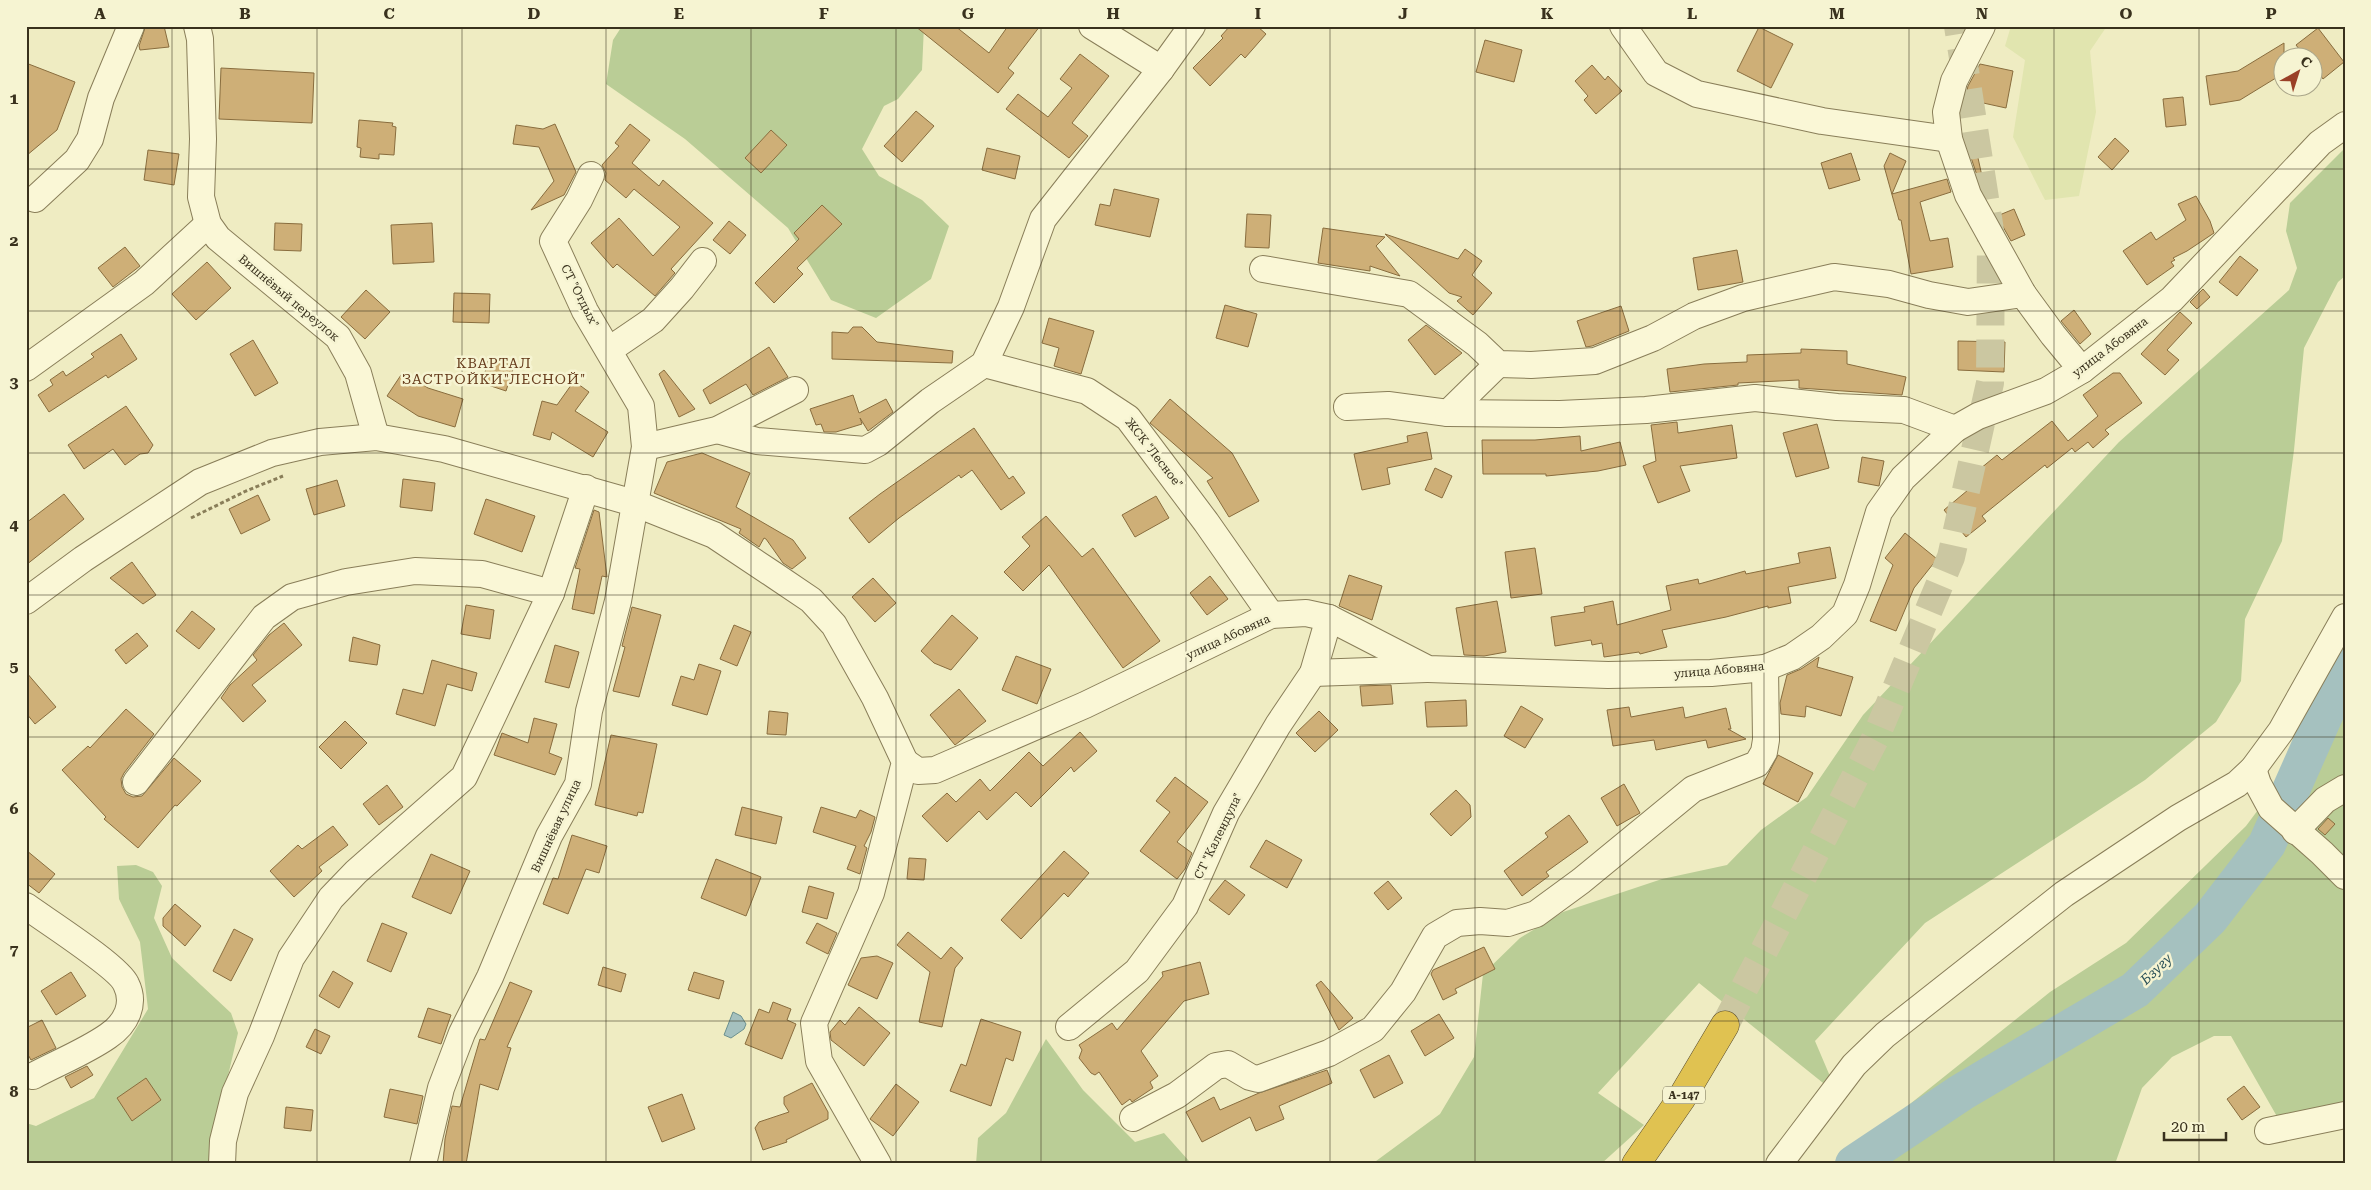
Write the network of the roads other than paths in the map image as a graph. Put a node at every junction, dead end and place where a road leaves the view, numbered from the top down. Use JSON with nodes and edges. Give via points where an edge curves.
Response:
{"nodes":[{"id":1,"x":131,"y":26,"type":"edge"},
{"id":2,"x":197,"y":26,"type":"edge"},
{"id":3,"x":1092,"y":26,"type":"edge"},
{"id":4,"x":1192,"y":26,"type":"edge"},
{"id":5,"x":1623,"y":26,"type":"edge"},
{"id":6,"x":1982,"y":26,"type":"edge"},
{"id":7,"x":1161,"y":69,"type":"junction"},
{"id":8,"x":2345,"y":124,"type":"edge"},
{"id":9,"x":1949,"y":139,"type":"junction"},
{"id":10,"x":590,"y":175,"type":"dead end"},
{"id":11,"x":35,"y":199,"type":"dead end"},
{"id":12,"x":208,"y":224,"type":"junction"},
{"id":13,"x":702,"y":261,"type":"dead end"},
{"id":14,"x":1263,"y":269,"type":"dead end"},
{"id":15,"x":2023,"y":294,"type":"junction"},
{"id":16,"x":609,"y":350,"type":"junction"},
{"id":17,"x":984,"y":364,"type":"junction"},
{"id":18,"x":1498,"y":364,"type":"junction"},
{"id":19,"x":26,"y":368,"type":"edge"},
{"id":20,"x":2082,"y":370,"type":"junction"},
{"id":21,"x":795,"y":390,"type":"dead end"},
{"id":22,"x":1348,"y":407,"type":"dead end"},
{"id":23,"x":1448,"y":413,"type":"junction"},
{"id":24,"x":1955,"y":428,"type":"junction"},
{"id":25,"x":717,"y":430,"type":"junction"},
{"id":26,"x":376,"y":437,"type":"junction"},
{"id":27,"x":645,"y":447,"type":"junction"},
{"id":28,"x":586,"y":488,"type":"junction"},
{"id":29,"x":634,"y":503,"type":"junction"},
{"id":30,"x":551,"y":593,"type":"junction"},
{"id":31,"x":26,"y":601,"type":"edge"},
{"id":32,"x":1271,"y":615,"type":"junction"},
{"id":33,"x":2345,"y":616,"type":"edge"},
{"id":34,"x":1329,"y":618,"type":"junction"},
{"id":35,"x":1765,"y":668,"type":"junction"},
{"id":36,"x":1428,"y":669,"type":"junction"},
{"id":37,"x":1313,"y":673,"type":"junction"},
{"id":38,"x":905,"y":762,"type":"junction"},
{"id":39,"x":2253,"y":769,"type":"junction"},
{"id":40,"x":136,"y":782,"type":"dead end"},
{"id":41,"x":2345,"y":788,"type":"edge"},
{"id":42,"x":2294,"y":830,"type":"junction"},
{"id":43,"x":2345,"y":876,"type":"edge"},
{"id":44,"x":26,"y":906,"type":"edge"},
{"id":45,"x":1725,"y":1025,"type":"tunnel mouth"},
{"id":46,"x":1069,"y":1027,"type":"dead end"},
{"id":47,"x":33,"y":1076,"type":"dead end"},
{"id":48,"x":2345,"y":1115,"type":"edge"},
{"id":49,"x":1133,"y":1118,"type":"dead end"},
{"id":50,"x":2268,"y":1131,"type":"dead end"},
{"id":51,"x":1637,"y":1163,"type":"edge"},
{"id":52,"x":222,"y":1164,"type":"edge"},
{"id":53,"x":423,"y":1164,"type":"edge"},
{"id":54,"x":878,"y":1164,"type":"edge"},
{"id":55,"x":1779,"y":1164,"type":"edge"}],
"edges":[{"from":1,"to":11,"type":"street","via":[[101,98],[90,140],[77,160]]},
{"from":2,"to":12,"type":"street","name":"Вишнёвый переулок","via":[[203,139],[201,197]]},
{"from":3,"to":7,"type":"street"},
{"from":4,"to":7,"type":"street"},
{"from":5,"to":9,"type":"street","via":[[1656,73],[1697,94],[1822,121]]},
{"from":6,"to":9,"type":"street","via":[[1954,81],[1946,112]]},
{"from":7,"to":17,"type":"street","via":[[1043,218],[1011,307]]},
{"from":8,"to":20,"type":"street","name":"улица Абовяна","via":[[2320,143],[2172,300]]},
{"from":9,"to":15,"type":"street","via":[[1968,196]]},
{"from":10,"to":16,"type":"street","name":"СТ \"Отдых\"","via":[[579,200],[553,241],[585,311]]},
{"from":12,"to":19,"type":"street","via":[[144,284]]},
{"from":12,"to":26,"type":"street","name":"Вишнёвый переулок","via":[[218,238],[338,337],[358,372]]},
{"from":13,"to":16,"type":"street","via":[[653,320]]},
{"from":14,"to":18,"type":"street","via":[[1409,294],[1477,344]]},
{"from":15,"to":18,"type":"street","via":[[1968,302],[1889,284],[1834,277],[1735,301],[1594,361]]},
{"from":15,"to":20,"type":"street"},
{"from":16,"to":27,"type":"street","name":"СТ \"Отдых\"","via":[[641,406]]},
{"from":17,"to":25,"type":"street","via":[[865,450],[757,442]]},
{"from":17,"to":32,"type":"street","name":"ЖСК \"Лесное\"","via":[[1087,392],[1128,418]]},
{"from":18,"to":23,"type":"street"},
{"from":20,"to":24,"type":"street","name":"улица Абовяна","via":[[2046,391]]},
{"from":21,"to":25,"type":"street"},
{"from":22,"to":23,"type":"street","via":[[1388,405]]},
{"from":23,"to":24,"type":"street","via":[[1560,414],[1646,410],[1755,398],[1837,408],[1904,410]]},
{"from":24,"to":35,"type":"street","name":"улица Абовяна","via":[[1903,478],[1879,512],[1845,614],[1821,637],[1792,657]]},
{"from":25,"to":27,"type":"street"},
{"from":26,"to":28,"type":"street","via":[[444,450]]},
{"from":26,"to":31,"type":"street","via":[[320,442],[272,453],[200,482]]},
{"from":27,"to":29,"type":"street","name":"Вишнёвая улица"},
{"from":28,"to":29,"type":"street"},
{"from":28,"to":30,"type":"street"},
{"from":29,"to":38,"type":"street","via":[[714,535],[811,600],[834,625],[875,698]]},
{"from":29,"to":53,"type":"street","name":"Вишнёвая улица","via":[[618,601],[589,711],[578,784],[549,836],[490,977],[462,1033],[441,1088]]},
{"from":30,"to":40,"type":"street","via":[[482,574],[415,571],[346,582],[292,596],[264,617]]},
{"from":30,"to":52,"type":"street","via":[[464,777],[331,898],[291,958],[235,1093],[223,1141]]},
{"from":32,"to":34,"type":"street","name":"улица Абовяна","via":[[1306,613]]},
{"from":32,"to":38,"type":"street","name":"улица Абовяна","via":[[1085,705],[935,770],[918,771]]},
{"from":33,"to":39,"type":"street","via":[[2281,731]]},
{"from":34,"to":36,"type":"street","name":"улица Абовяна"},
{"from":34,"to":37,"type":"street","name":"СТ \"Календула\""},
{"from":35,"to":36,"type":"street","name":"улица Абовяна","via":[[1608,676]]},
{"from":35,"to":49,"type":"street","via":[[1766,740],[1757,764],[1693,790],[1536,914],[1508,924],[1457,923],[1435,936],[1403,992],[1373,1029],[1329,1053],[1258,1078],[1228,1064],[1216,1066],[1177,1095]]},
{"from":36,"to":37,"type":"street"},
{"from":37,"to":46,"type":"street","name":"СТ \"Календула\"","via":[[1226,813],[1185,906],[1137,971]]},
{"from":38,"to":54,"type":"street","via":[[871,893],[814,1023],[819,1062]]},
{"from":39,"to":42,"type":"street","via":[[2271,808]]},
{"from":39,"to":55,"type":"street","via":[[2237,784],[2178,818],[2064,894],[1885,1035],[1854,1065]]},
{"from":41,"to":42,"type":"street","via":[[2325,800]]},
{"from":42,"to":43,"type":"street"},
{"from":44,"to":47,"type":"street","via":[[106,964],[126,982],[130,997],[130,1011],[108,1036]]},
{"from":45,"to":51,"type":"highway","number":"А-147","via":[[1681,1099]]},
{"from":48,"to":50,"type":"street"}]}
